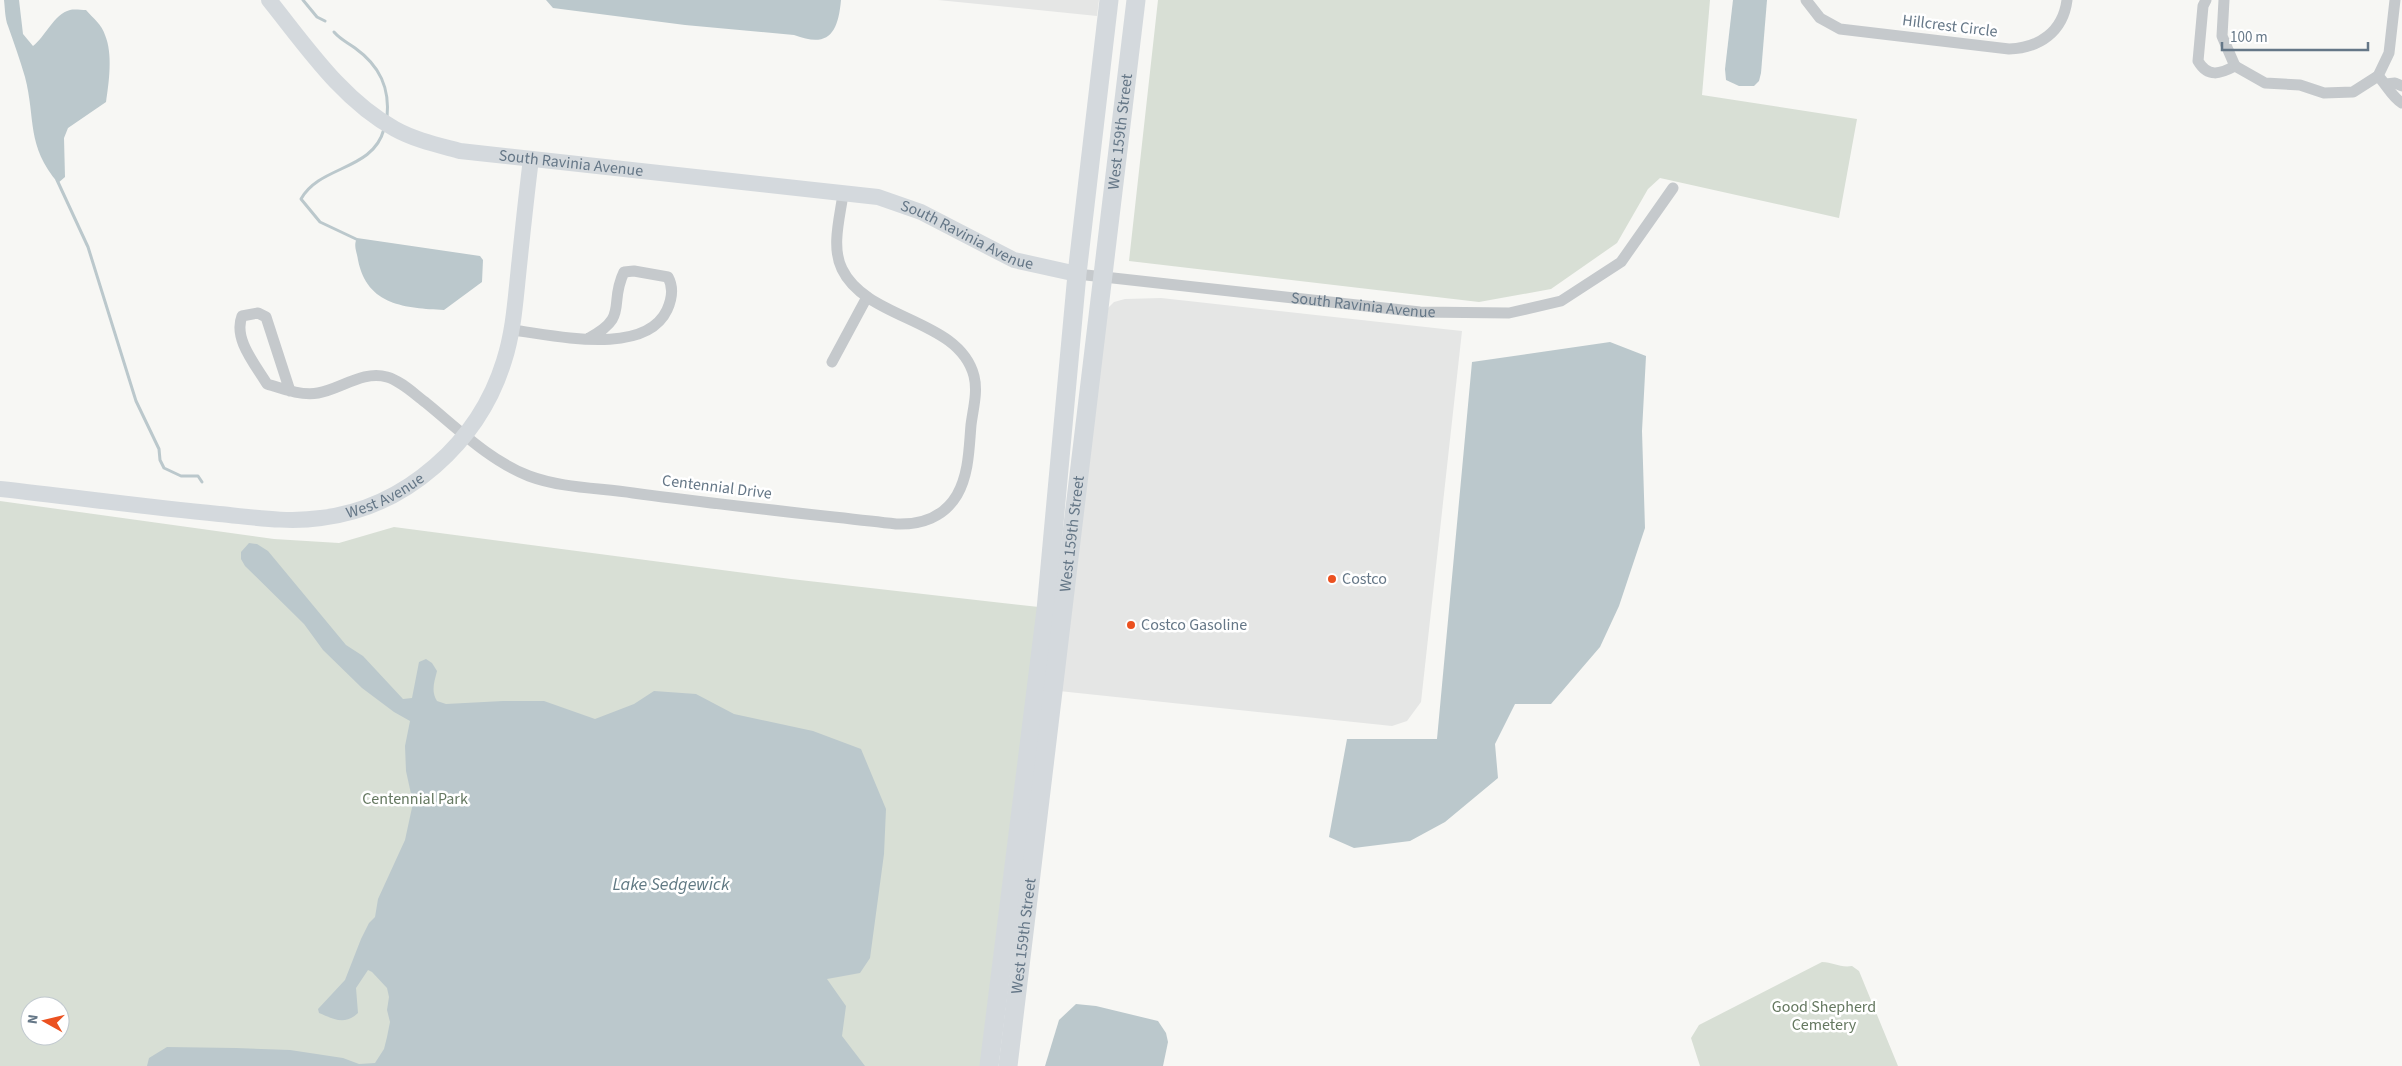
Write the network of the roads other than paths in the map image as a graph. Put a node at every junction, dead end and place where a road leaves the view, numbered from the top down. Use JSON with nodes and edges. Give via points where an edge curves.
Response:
{"nodes":[{"id":1,"x":269,"y":0,"type":"edge"},
{"id":2,"x":1109,"y":0,"type":"edge"},
{"id":3,"x":1136,"y":0,"type":"edge"},
{"id":4,"x":2067,"y":0,"type":"edge"},
{"id":5,"x":2206,"y":0,"type":"edge"},
{"id":6,"x":2224,"y":0,"type":"edge"},
{"id":7,"x":2395,"y":0,"type":"edge"},
{"id":8,"x":1808,"y":4,"type":"edge"},
{"id":9,"x":2236,"y":66,"type":"junction"},
{"id":10,"x":2382,"y":80,"type":"junction"},
{"id":11,"x":2402,"y":86,"type":"edge"},
{"id":12,"x":2402,"y":103,"type":"edge"},
{"id":13,"x":531,"y":159,"type":"junction"},
{"id":14,"x":1673,"y":188,"type":"dead end"},
{"id":15,"x":843,"y":194,"type":"junction"},
{"id":16,"x":1077,"y":274,"type":"junction"},
{"id":17,"x":1104,"y":277,"type":"junction"},
{"id":18,"x":867,"y":298,"type":"junction"},
{"id":19,"x":512,"y":330,"type":"junction"},
{"id":20,"x":589,"y":338,"type":"junction"},
{"id":21,"x":832,"y":362,"type":"dead end"},
{"id":22,"x":290,"y":391,"type":"junction"},
{"id":23,"x":467,"y":435,"type":"junction"},
{"id":24,"x":0,"y":489,"type":"edge"},
{"id":25,"x":989,"y":1066,"type":"edge"},
{"id":26,"x":1008,"y":1066,"type":"edge"}],
"edges":[{"from":1,"to":13,"type":"street","name":"South Ravinia Avenue","via":[[359,105],[394,129],[423,142],[460,151]]},
{"from":2,"to":16,"type":"main road","name":"West 159th Street"},
{"from":3,"to":17,"type":"main road","name":"West 159th Street"},
{"from":4,"to":8,"type":"street","name":"Hillcrest Circle","via":[[2060,22],[2051,33],[2034,46],[2015,49],[1840,29],[1820,18]]},
{"from":5,"to":9,"type":"street","via":[[2198,61],[2206,72],[2213,74],[2221,74]]},
{"from":6,"to":9,"type":"street","via":[[2222,36]]},
{"from":7,"to":10,"type":"street","via":[[2390,53]]},
{"from":9,"to":10,"type":"street","via":[[2265,83],[2300,85],[2324,93],[2353,92]]},
{"from":10,"to":11,"type":"street"},
{"from":10,"to":12,"type":"street","via":[[2393,97]]},
{"from":13,"to":15,"type":"street","name":"South Ravinia Avenue"},
{"from":13,"to":19,"type":"street","name":"West Avenue"},
{"from":14,"to":17,"type":"street","name":"South Ravinia Avenue","via":[[1621,262],[1561,302],[1509,313],[1420,312]]},
{"from":15,"to":16,"type":"street","name":"South Ravinia Avenue","via":[[878,197],[922,212],[1014,260]]},
{"from":15,"to":18,"type":"street","via":[[838,253],[842,268]]},
{"from":16,"to":17,"type":"street","name":"South Ravinia Avenue"},
{"from":16,"to":25,"type":"main road","name":"West 159th Street","via":[[1046,610]]},
{"from":17,"to":26,"type":"main road","name":"West 159th Street"},
{"from":18,"to":21,"type":"street"},
{"from":18,"to":23,"type":"street","name":"Centennial Drive","via":[[934,332],[954,346],[974,375],[976,392],[962,487],[951,504],[938,514],[912,525],[555,482],[508,466]]},
{"from":19,"to":20,"type":"street"},
{"from":19,"to":23,"type":"street","name":"West Avenue","via":[[493,391]]},
{"from":20,"to":20,"type":"street","via":[[627,338],[656,326],[670,305],[673,289],[668,278],[624,272],[613,320]]},
{"from":22,"to":22,"type":"street","name":"Centennial Drive","via":[[266,317],[258,313],[242,316],[239,324],[242,342],[267,384]]},
{"from":22,"to":23,"type":"street","name":"Centennial Drive","via":[[318,393],[361,378],[388,377]]},
{"from":23,"to":24,"type":"street","name":"West Avenue","via":[[414,483],[360,510],[320,518],[265,518]]}]}
